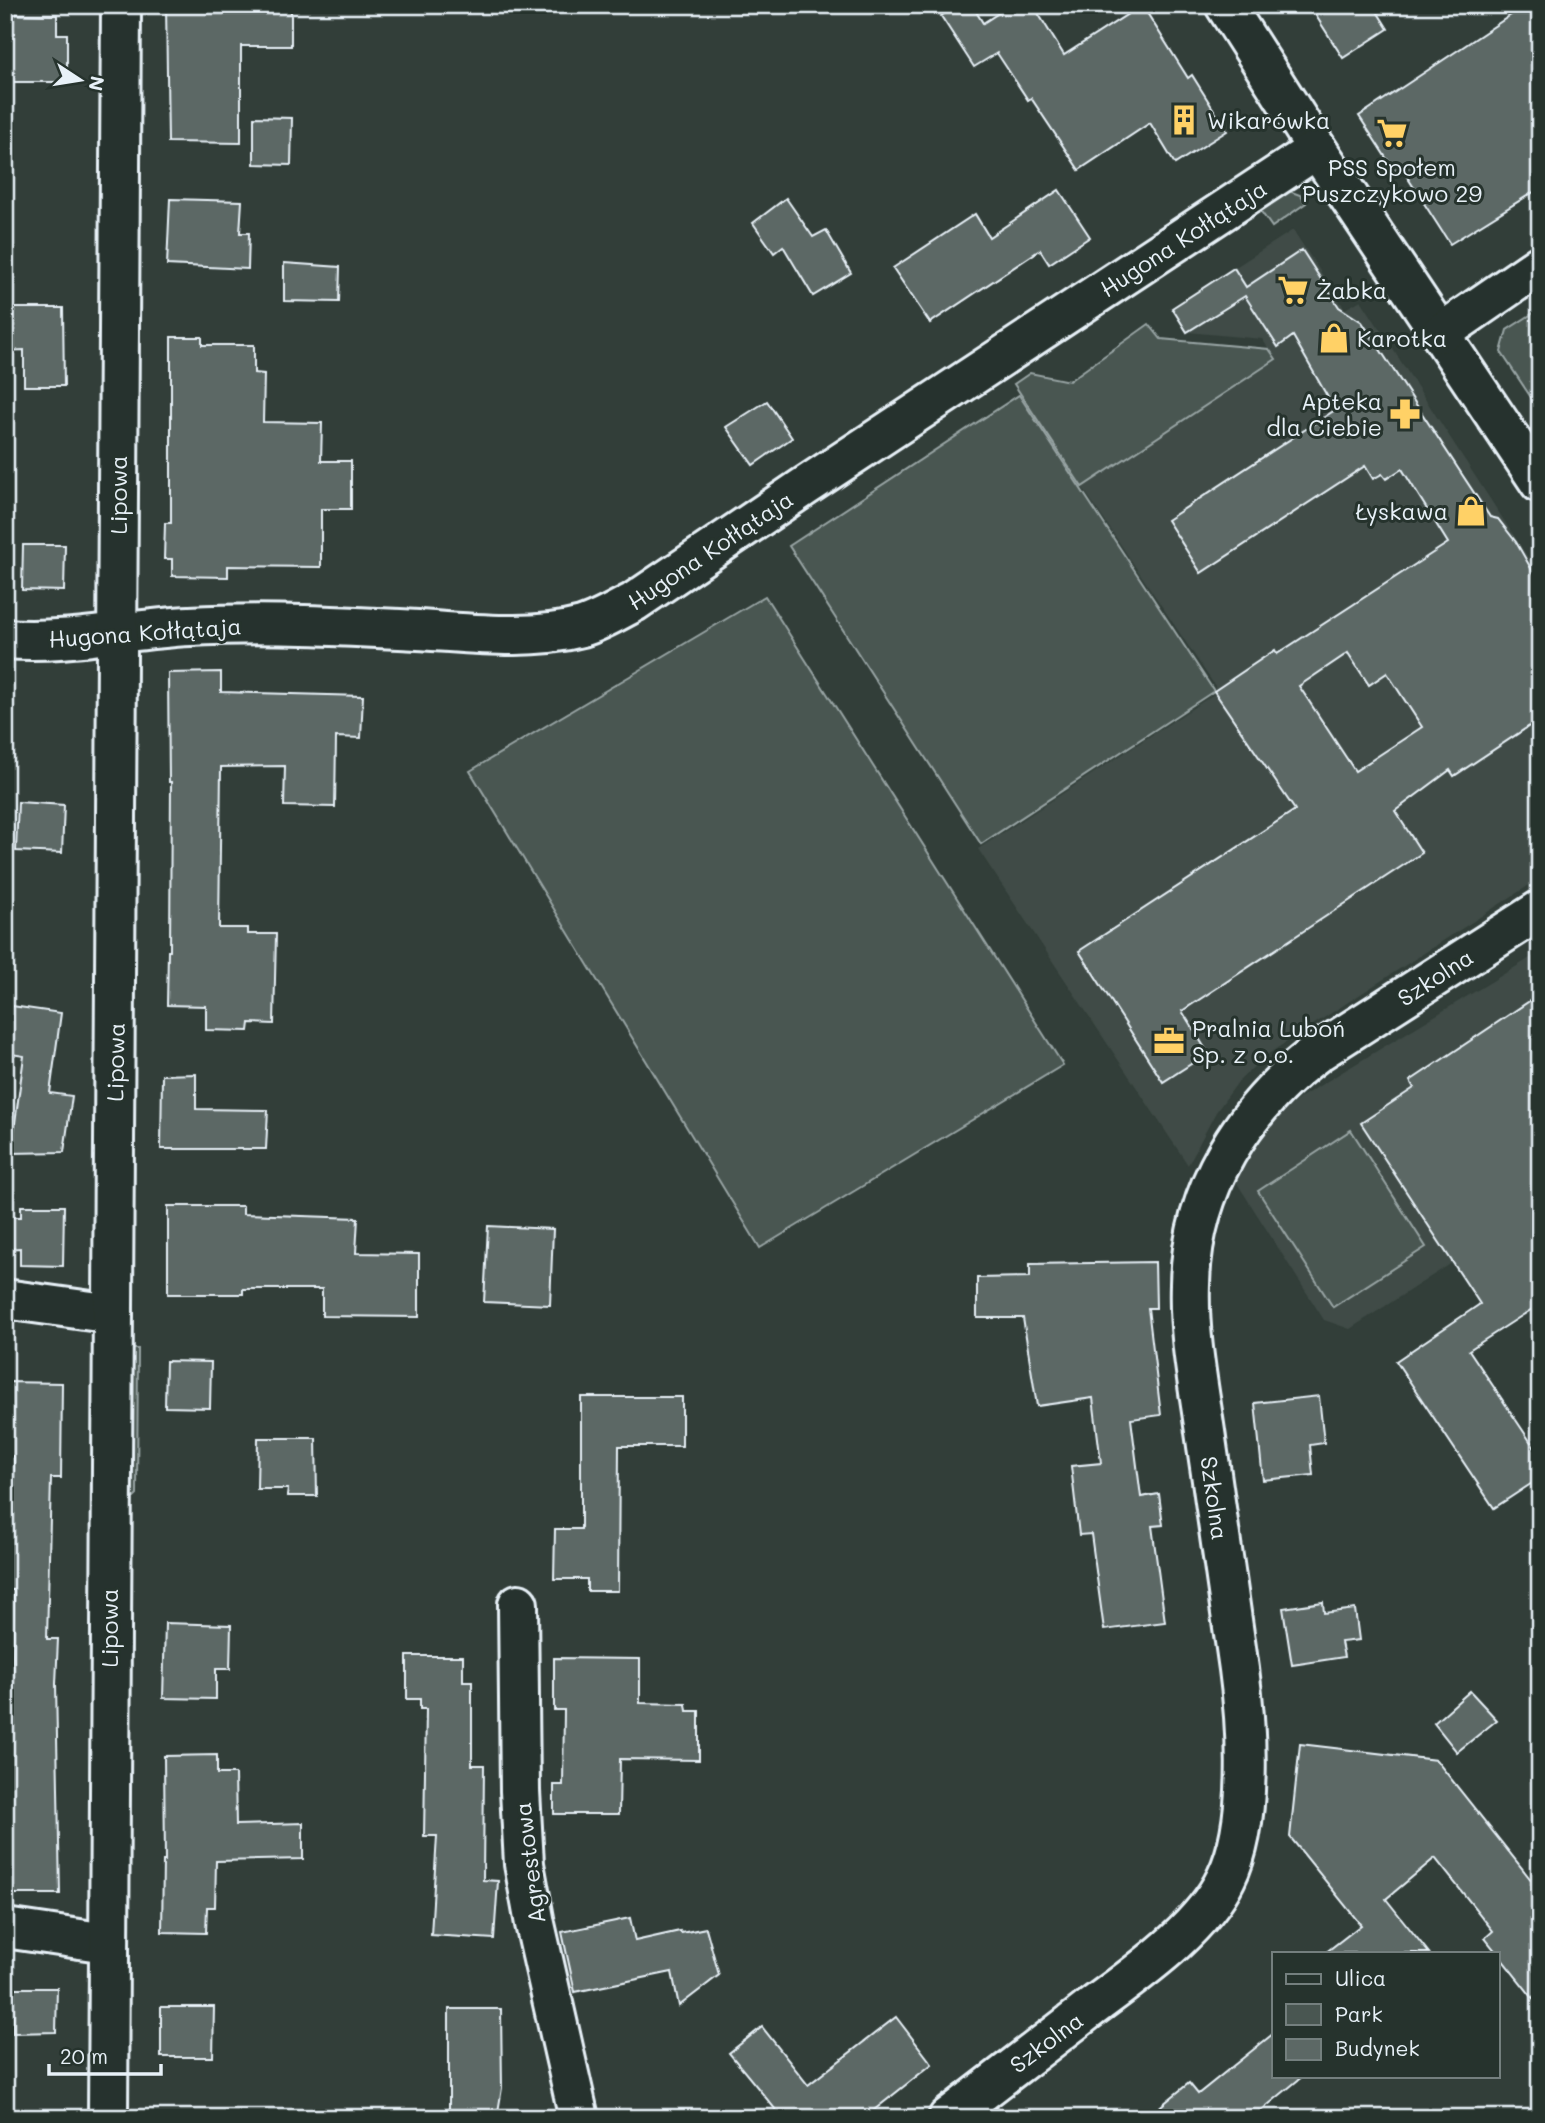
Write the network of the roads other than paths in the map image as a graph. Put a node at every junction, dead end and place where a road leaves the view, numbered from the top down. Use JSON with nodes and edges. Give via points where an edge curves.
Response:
{"nodes":[{"id":1,"x":121,"y":5,"type":"edge"},
{"id":2,"x":1226,"y":5,"type":"edge"},
{"id":3,"x":1317,"y":149,"type":"junction"},
{"id":4,"x":1540,"y":265,"type":"edge"},
{"id":5,"x":1441,"y":333,"type":"junction"},
{"id":6,"x":1540,"y":483,"type":"edge"},
{"id":7,"x":118,"y":634,"type":"junction"},
{"id":8,"x":5,"y":639,"type":"edge"},
{"id":9,"x":1540,"y":910,"type":"edge"},
{"id":10,"x":5,"y":1299,"type":"edge"},
{"id":11,"x":113,"y":1314,"type":"junction"},
{"id":12,"x":518,"y":1604,"type":"dead end"},
{"id":13,"x":5,"y":1928,"type":"edge"},
{"id":14,"x":107,"y":1942,"type":"junction"},
{"id":15,"x":108,"y":2118,"type":"edge"},
{"id":16,"x":579,"y":2118,"type":"edge"},
{"id":17,"x":948,"y":2118,"type":"edge"}],
"edges":[{"from":1,"to":7,"type":"street","name":"Lipowa"},
{"from":2,"to":3,"type":"street"},
{"from":3,"to":5,"type":"street"},
{"from":3,"to":7,"type":"street","name":"Hugona Kołłątaja","via":[[608,617],[581,627],[526,633],[303,624],[190,626]]},
{"from":4,"to":5,"type":"street"},
{"from":5,"to":6,"type":"street"},
{"from":7,"to":8,"type":"street","name":"Hugona Kołłątaja"},
{"from":7,"to":11,"type":"street","name":"Lipowa"},
{"from":9,"to":17,"type":"street","name":"Szkolna","via":[[1294,1071],[1245,1124],[1215,1175],[1195,1232],[1190,1287],[1196,1364],[1245,1718],[1244,1794],[1236,1853],[1213,1900],[1174,1942]]},
{"from":10,"to":11,"type":"street"},
{"from":11,"to":14,"type":"street","name":"Lipowa"},
{"from":12,"to":16,"type":"street","name":"Agrestowa","via":[[524,1864]]},
{"from":13,"to":14,"type":"street"},
{"from":14,"to":15,"type":"street","name":"Lipowa"}]}
